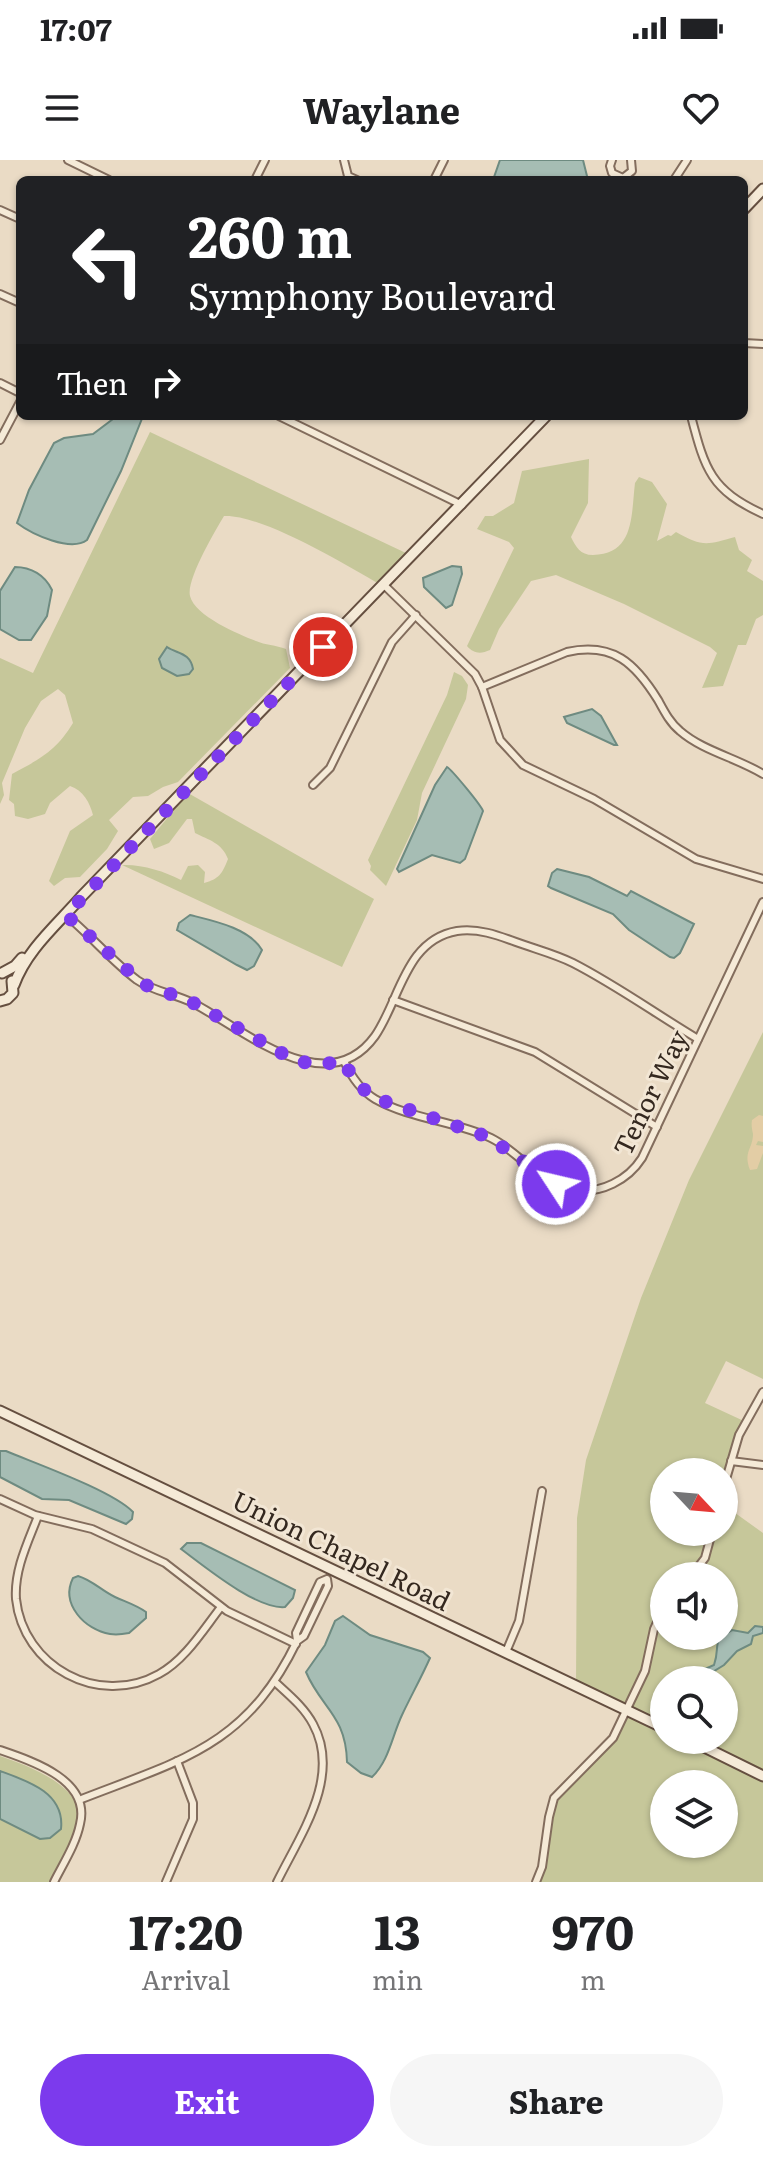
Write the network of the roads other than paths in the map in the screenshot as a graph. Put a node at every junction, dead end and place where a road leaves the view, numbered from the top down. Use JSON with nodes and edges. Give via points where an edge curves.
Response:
{"nodes":[{"id":1,"x":68,"y":160,"type":"edge"},
{"id":2,"x":101,"y":176,"type":"edge"},
{"id":3,"x":763,"y":189,"type":"edge"},
{"id":4,"x":748,"y":205,"type":"edge"},
{"id":5,"x":16,"y":410,"type":"edge"},
{"id":6,"x":287,"y":420,"type":"edge"},
{"id":7,"x":542,"y":420,"type":"edge"},
{"id":8,"x":692,"y":420,"type":"edge"},
{"id":9,"x":0,"y":440,"type":"edge"},
{"id":10,"x":462,"y":505,"type":"junction"},
{"id":11,"x":763,"y":514,"type":"edge"},
{"id":12,"x":384,"y":585,"type":"junction"},
{"id":13,"x":416,"y":615,"type":"junction"},
{"id":14,"x":482,"y":687,"type":"junction"},
{"id":15,"x":763,"y":774,"type":"edge"},
{"id":16,"x":313,"y":785,"type":"dead end"},
{"id":17,"x":763,"y":879,"type":"edge"},
{"id":18,"x":763,"y":902,"type":"edge"},
{"id":19,"x":66,"y":915,"type":"junction"},
{"id":20,"x":36,"y":945,"type":"junction"},
{"id":21,"x":1,"y":973,"type":"edge"},
{"id":22,"x":14,"y":985,"type":"junction"},
{"id":23,"x":393,"y":1000,"type":"junction"},
{"id":24,"x":0,"y":1001,"type":"edge"},
{"id":25,"x":698,"y":1039,"type":"junction"},
{"id":26,"x":344,"y":1061,"type":"junction"},
{"id":27,"x":657,"y":1127,"type":"junction"},
{"id":28,"x":763,"y":1392,"type":"edge"},
{"id":29,"x":0,"y":1411,"type":"edge"},
{"id":30,"x":732,"y":1458,"type":"edge"},
{"id":31,"x":738,"y":1462,"type":"edge"},
{"id":32,"x":763,"y":1465,"type":"edge"},
{"id":33,"x":542,"y":1491,"type":"dead end"},
{"id":34,"x":0,"y":1499,"type":"edge"},
{"id":35,"x":38,"y":1516,"type":"junction"},
{"id":36,"x":332,"y":1569,"type":"junction"},
{"id":37,"x":221,"y":1607,"type":"junction"},
{"id":38,"x":296,"y":1643,"type":"junction"},
{"id":39,"x":650,"y":1648,"type":"edge"},
{"id":40,"x":506,"y":1652,"type":"junction"},
{"id":41,"x":275,"y":1682,"type":"junction"},
{"id":42,"x":627,"y":1710,"type":"junction"},
{"id":43,"x":650,"y":1721,"type":"edge"},
{"id":44,"x":0,"y":1750,"type":"edge"},
{"id":45,"x":718,"y":1754,"type":"edge"},
{"id":46,"x":177,"y":1761,"type":"junction"},
{"id":47,"x":763,"y":1776,"type":"edge"},
{"id":48,"x":79,"y":1800,"type":"junction"},
{"id":49,"x":56,"y":1880,"type":"edge"},
{"id":50,"x":67,"y":1882,"type":"edge"},
{"id":51,"x":166,"y":1882,"type":"edge"},
{"id":52,"x":277,"y":1882,"type":"edge"},
{"id":53,"x":536,"y":1882,"type":"edge"}],
"edges":[{"from":1,"to":2,"type":"street"},
{"from":3,"to":4,"type":"main road"},
{"from":5,"to":9,"type":"street"},
{"from":6,"to":10,"type":"street"},
{"from":7,"to":10,"type":"main road"},
{"from":8,"to":11,"type":"street","via":[[713,479],[725,494]]},
{"from":10,"to":12,"type":"main road"},
{"from":12,"to":13,"type":"street"},
{"from":12,"to":19,"type":"main road"},
{"from":13,"to":14,"type":"street"},
{"from":13,"to":16,"type":"street","via":[[392,642],[330,768]]},
{"from":14,"to":15,"type":"street","via":[[567,652],[603,651],[624,659],[641,674],[686,736]]},
{"from":14,"to":17,"type":"street","via":[[500,740],[523,765],[594,799],[696,859]]},
{"from":18,"to":25,"type":"street","name":"Tenor Way"},
{"from":19,"to":20,"type":"main road"},
{"from":19,"to":26,"type":"street","via":[[143,984],[190,1001],[294,1060],[317,1065]]},
{"from":20,"to":21,"type":"main road"},
{"from":20,"to":22,"type":"main road"},
{"from":21,"to":22,"type":"main road"},
{"from":22,"to":24,"type":"main road","via":[[10,997]]},
{"from":23,"to":25,"type":"street","via":[[427,946],[450,933],[475,930],[573,963]]},
{"from":23,"to":26,"type":"street","via":[[372,1040]]},
{"from":23,"to":27,"type":"street","via":[[535,1052]]},
{"from":25,"to":27,"type":"street","name":"Tenor Way"},
{"from":26,"to":27,"type":"street","name":"Tenor Way","via":[[362,1090],[378,1101],[488,1137],[548,1181],[575,1190],[599,1189],[631,1173]]},
{"from":28,"to":30,"type":"street"},
{"from":29,"to":36,"type":"main road","name":"Union Chapel Road"},
{"from":31,"to":32,"type":"street"},
{"from":33,"to":40,"type":"street","via":[[519,1621]]},
{"from":34,"to":35,"type":"street"},
{"from":35,"to":37,"type":"street","via":[[92,1529],[165,1563]]},
{"from":35,"to":37,"type":"street","via":[[19,1568],[18,1610],[38,1651],[67,1675],[111,1686],[158,1675]]},
{"from":36,"to":38,"type":"street","via":[[304,1636]]},
{"from":36,"to":40,"type":"main road","name":"Union Chapel Road"},
{"from":37,"to":38,"type":"street"},
{"from":38,"to":41,"type":"street"},
{"from":39,"to":42,"type":"street"},
{"from":40,"to":42,"type":"main road","name":"Union Chapel Road"},
{"from":41,"to":46,"type":"street","via":[[225,1735]]},
{"from":41,"to":52,"type":"street","via":[[313,1723],[324,1764],[318,1795]]},
{"from":42,"to":43,"type":"main road","name":"Union Chapel Road"},
{"from":42,"to":53,"type":"street","via":[[605,1748],[554,1798]]},
{"from":44,"to":48,"type":"street","via":[[61,1778]]},
{"from":45,"to":47,"type":"main road"},
{"from":46,"to":48,"type":"street"},
{"from":46,"to":51,"type":"street","via":[[193,1803],[193,1819]]},
{"from":48,"to":49,"type":"street","via":[[80,1825]]},
{"from":49,"to":50,"type":"street"}]}
